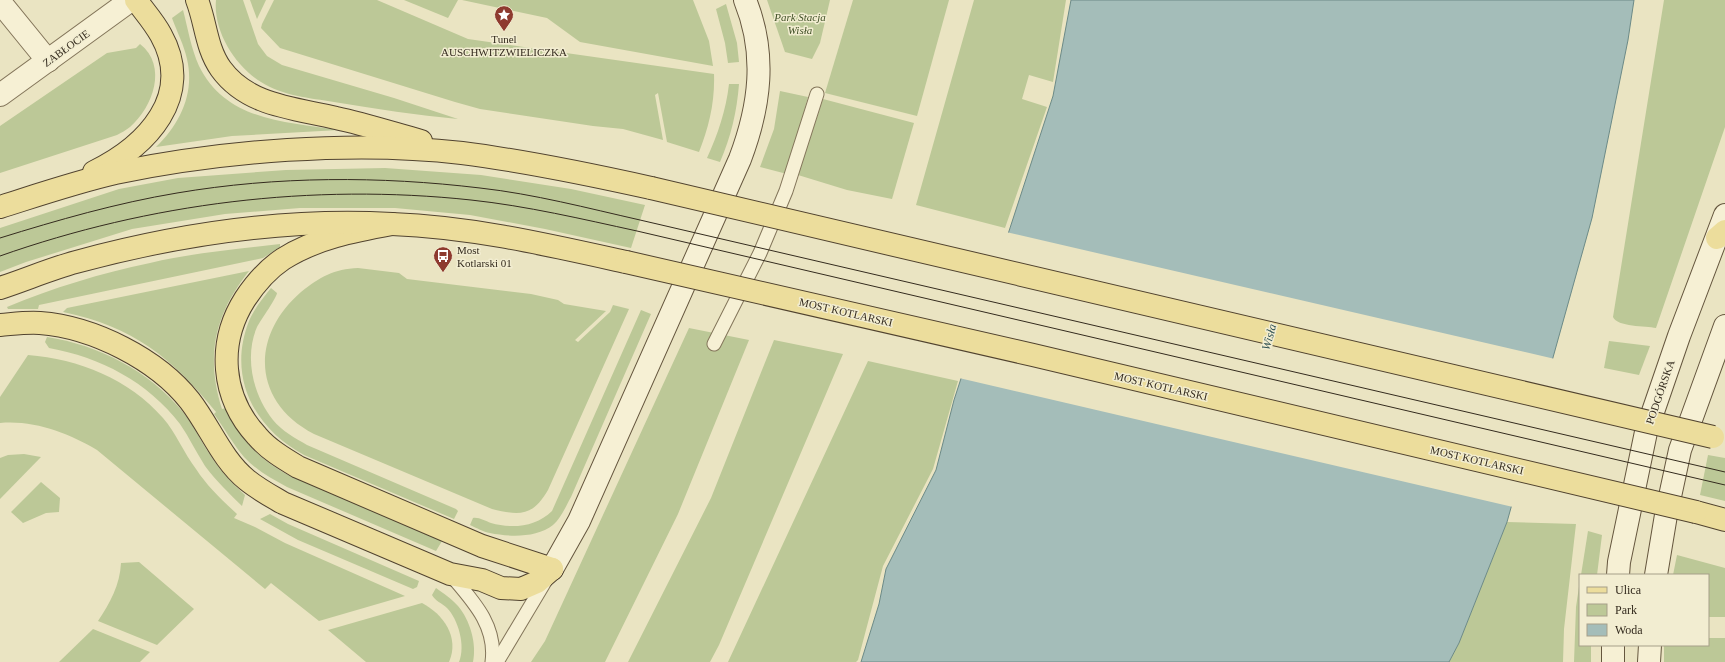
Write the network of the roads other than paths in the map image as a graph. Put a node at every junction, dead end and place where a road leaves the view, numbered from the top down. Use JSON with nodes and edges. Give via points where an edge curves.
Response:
{"nodes":[{"id":1,"x":131,"y":0,"type":"edge"},
{"id":2,"x":136,"y":0,"type":"edge"},
{"id":3,"x":196,"y":0,"type":"edge"},
{"id":4,"x":744,"y":0,"type":"edge"},
{"id":5,"x":0,"y":2,"type":"edge"},
{"id":6,"x":48,"y":61,"type":"junction"},
{"id":7,"x":817,"y":94,"type":"dead end"},
{"id":8,"x":0,"y":95,"type":"edge"},
{"id":9,"x":460,"y":153,"type":"junction"},
{"id":10,"x":65,"y":187,"type":"junction"},
{"id":11,"x":0,"y":207,"type":"edge"},
{"id":12,"x":1725,"y":215,"type":"edge"},
{"id":13,"x":392,"y":224,"type":"junction"},
{"id":14,"x":1721,"y":234,"type":"edge"},
{"id":15,"x":0,"y":288,"type":"edge"},
{"id":16,"x":0,"y":325,"type":"edge"},
{"id":17,"x":1725,"y":326,"type":"edge"},
{"id":18,"x":714,"y":344,"type":"dead end"},
{"id":19,"x":1719,"y":438,"type":"edge"},
{"id":20,"x":1725,"y":520,"type":"edge"},
{"id":21,"x":552,"y":569,"type":"junction"},
{"id":22,"x":450,"y":574,"type":"junction"},
{"id":23,"x":1618,"y":574,"type":"edge"},
{"id":24,"x":1656,"y":574,"type":"edge"},
{"id":25,"x":1613,"y":646,"type":"edge"},
{"id":26,"x":1650,"y":646,"type":"edge"},
{"id":27,"x":492,"y":662,"type":"edge"},
{"id":28,"x":497,"y":662,"type":"edge"},
{"id":29,"x":1613,"y":662,"type":"edge"},
{"id":30,"x":1649,"y":662,"type":"edge"}],
"edges":[{"from":1,"to":6,"type":"street","name":"ZABŁOCIE"},
{"from":2,"to":10,"type":"main road","via":[[161,35],[167,50],[172,73],[169,98],[155,126],[136,144],[104,167]]},
{"from":3,"to":9,"type":"main road","via":[[210,47],[220,67],[234,83],[252,95],[281,107],[336,118]]},
{"from":4,"to":21,"type":"street","via":[[755,31],[759,67],[757,103],[749,136],[579,521]]},
{"from":5,"to":6,"type":"street"},
{"from":6,"to":8,"type":"street","name":"ZABŁOCIE"},
{"from":7,"to":18,"type":"lane","via":[[786,191],[760,252]]},
{"from":9,"to":10,"type":"main road","via":[[378,148],[257,153],[183,161],[114,174]]},
{"from":9,"to":19,"type":"main road","bridge":true,"via":[[577,171]]},
{"from":10,"to":11,"type":"main road"},
{"from":12,"to":14,"type":"street","name":"PODGÓRSKA"},
{"from":13,"to":15,"type":"main road","via":[[288,224],[229,230],[159,242],[74,262]]},
{"from":13,"to":20,"type":"main road","name":"MOST KOTLARSKI","bridge":true,"via":[[505,237],[626,262],[1033,355]]},
{"from":13,"to":21,"type":"main road","via":[[343,233],[308,246],[282,259],[256,284],[238,310],[230,332],[226,357],[234,400],[243,419],[257,437],[276,454],[298,467],[482,546]]},
{"from":14,"to":23,"type":"street","name":"PODGÓRSKA","via":[[1679,336],[1646,432]]},
{"from":16,"to":22,"type":"main road","via":[[40,323],[66,328],[106,341],[138,357],[158,370],[190,402],[226,457],[246,480],[283,503]]},
{"from":17,"to":24,"type":"street","via":[[1680,450]]},
{"from":21,"to":22,"type":"main road","via":[[537,582],[521,589],[501,588],[482,580]]},
{"from":21,"to":28,"type":"lane"},
{"from":22,"to":27,"type":"lane","via":[[482,614],[492,645]]},
{"from":25,"to":29,"type":"street"},
{"from":26,"to":30,"type":"street"}]}
